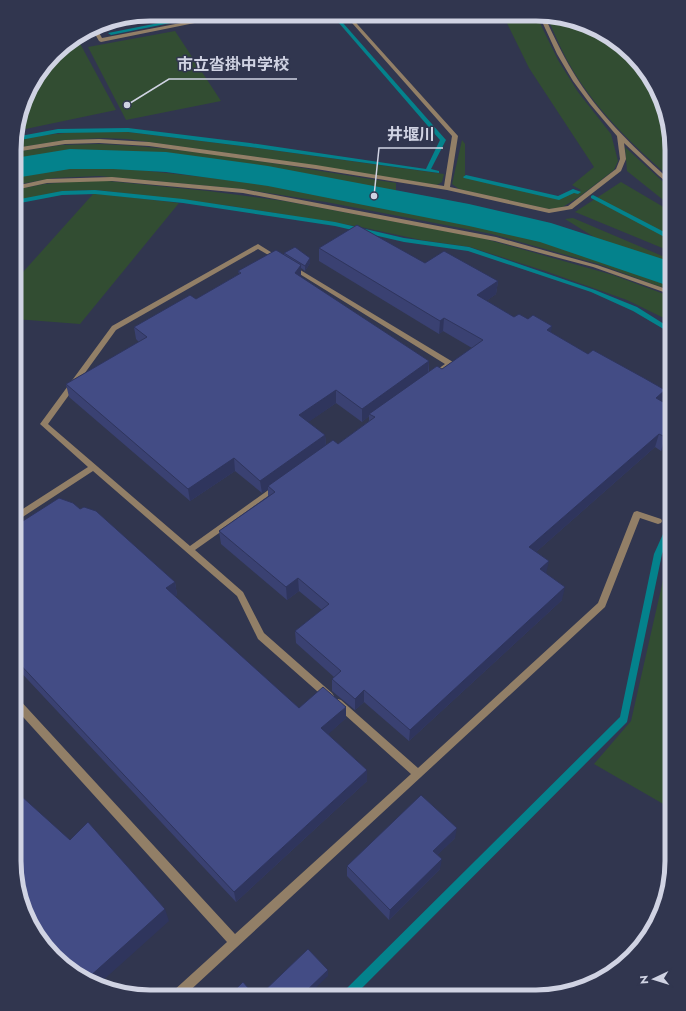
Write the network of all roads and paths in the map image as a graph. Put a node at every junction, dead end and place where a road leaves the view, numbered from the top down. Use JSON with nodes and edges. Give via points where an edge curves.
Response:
{"nodes":[{"id":1,"x":200,"y":21,"type":"edge"},
{"id":2,"x":352,"y":21,"type":"edge"},
{"id":3,"x":544,"y":21,"type":"edge"},
{"id":4,"x":97,"y":33,"type":"edge"},
{"id":5,"x":620,"y":136,"type":"junction"},
{"id":6,"x":21,"y":149,"type":"edge"},
{"id":7,"x":665,"y":178,"type":"edge"},
{"id":8,"x":21,"y":187,"type":"edge"},
{"id":9,"x":447,"y":188,"type":"junction"},
{"id":10,"x":665,"y":291,"type":"edge"},
{"id":11,"x":437,"y":373,"type":"edge"},
{"id":12,"x":94,"y":467,"type":"junction"},
{"id":13,"x":285,"y":482,"type":"edge"},
{"id":14,"x":21,"y":514,"type":"edge"},
{"id":15,"x":658,"y":521,"type":"dead end"},
{"id":16,"x":190,"y":550,"type":"junction"},
{"id":17,"x":21,"y":708,"type":"edge"},
{"id":18,"x":418,"y":774,"type":"junction"},
{"id":19,"x":235,"y":942,"type":"junction"},
{"id":20,"x":183,"y":990,"type":"edge"}],
"edges":[{"from":1,"to":4,"type":"street","via":[[101,40]]},
{"from":2,"to":9,"type":"street","via":[[456,136]]},
{"from":3,"to":5,"type":"street","via":[[582,91]]},
{"from":5,"to":7,"type":"street"},
{"from":5,"to":9,"type":"street","via":[[623,159],[619,170],[570,208],[549,211]]},
{"from":6,"to":9,"type":"street","via":[[65,142],[126,142],[316,167]]},
{"from":8,"to":10,"type":"street","via":[[47,181],[112,179],[243,191],[496,239],[595,266]]},
{"from":11,"to":12,"type":"street","via":[[450,364],[258,246],[114,328],[44,424]]},
{"from":12,"to":14,"type":"street"},
{"from":12,"to":16,"type":"street"},
{"from":13,"to":16,"type":"street"},
{"from":15,"to":18,"type":"street","via":[[637,514],[602,605]]},
{"from":16,"to":18,"type":"street","via":[[240,594],[261,636]]},
{"from":17,"to":19,"type":"street"},
{"from":18,"to":19,"type":"street"},
{"from":19,"to":20,"type":"street"}]}
